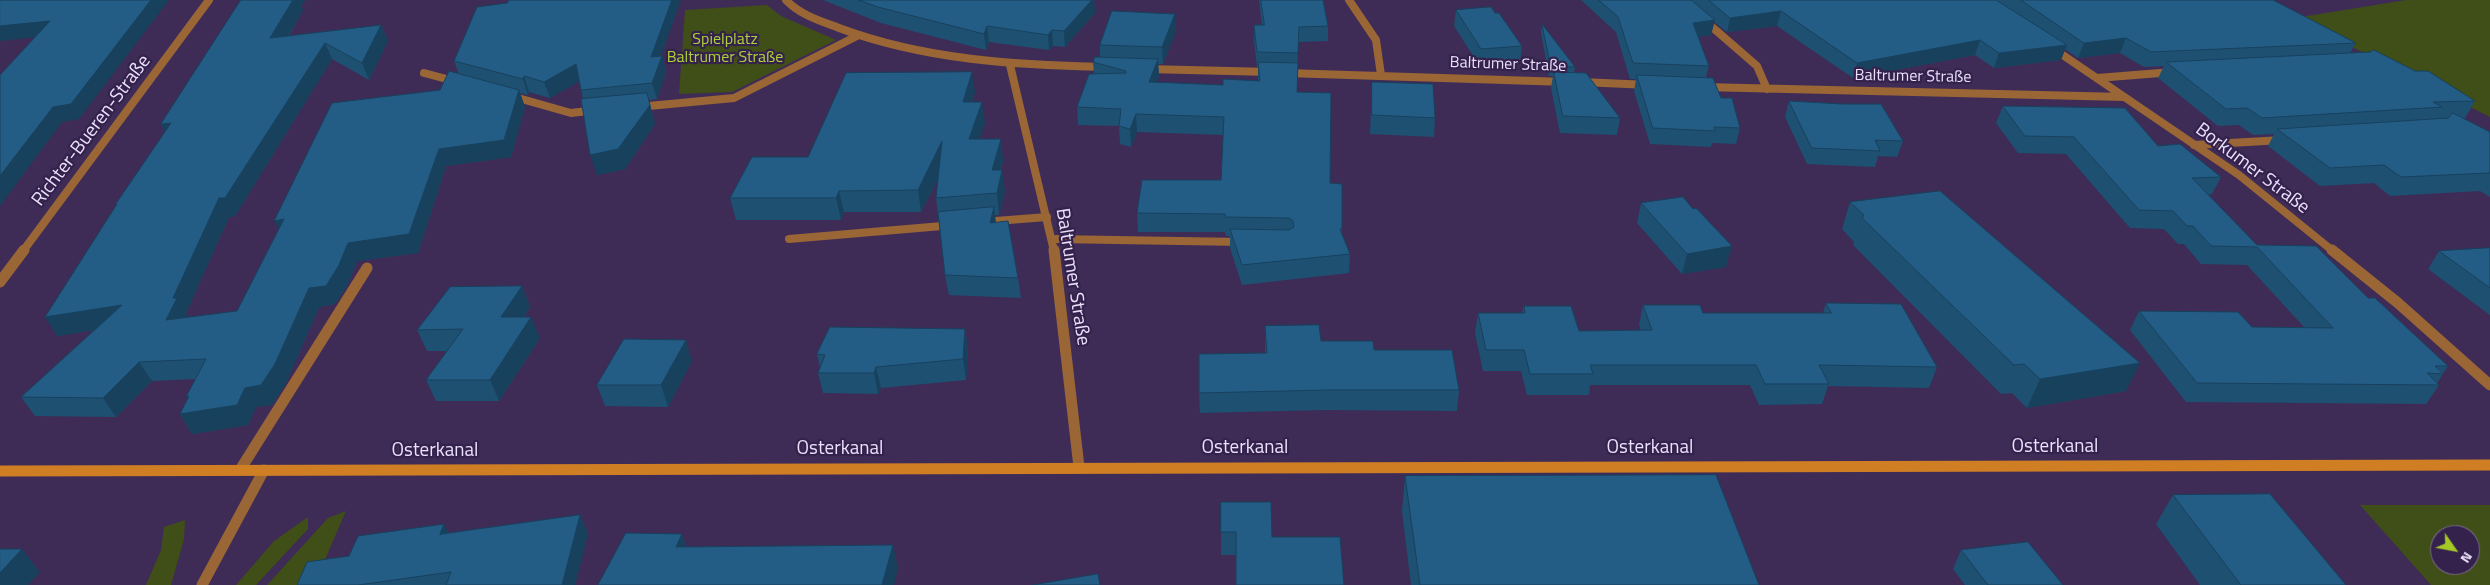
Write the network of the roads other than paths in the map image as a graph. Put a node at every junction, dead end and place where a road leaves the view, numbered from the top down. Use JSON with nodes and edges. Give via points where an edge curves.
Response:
{"nodes":[{"id":1,"x":209,"y":0,"type":"edge"},
{"id":2,"x":786,"y":0,"type":"edge"},
{"id":3,"x":1349,"y":0,"type":"edge"},
{"id":4,"x":1694,"y":12,"type":"edge"},
{"id":5,"x":857,"y":36,"type":"junction"},
{"id":6,"x":2042,"y":40,"type":"edge"},
{"id":7,"x":1010,"y":65,"type":"junction"},
{"id":8,"x":1118,"y":68,"type":"edge"},
{"id":9,"x":1137,"y":68,"type":"edge"},
{"id":10,"x":2185,"y":71,"type":"edge"},
{"id":11,"x":424,"y":73,"type":"dead end"},
{"id":12,"x":1381,"y":75,"type":"junction"},
{"id":13,"x":2096,"y":78,"type":"junction"},
{"id":14,"x":470,"y":85,"type":"edge"},
{"id":15,"x":1658,"y":85,"type":"edge"},
{"id":16,"x":1698,"y":86,"type":"edge"},
{"id":17,"x":1767,"y":89,"type":"junction"},
{"id":18,"x":498,"y":93,"type":"edge"},
{"id":19,"x":2124,"y":97,"type":"junction"},
{"id":20,"x":628,"y":108,"type":"edge"},
{"id":21,"x":609,"y":109,"type":"edge"},
{"id":22,"x":2292,"y":139,"type":"edge"},
{"id":23,"x":2194,"y":145,"type":"junction"},
{"id":24,"x":1047,"y":217,"type":"junction"},
{"id":25,"x":1052,"y":238,"type":"junction"},
{"id":26,"x":789,"y":239,"type":"dead end"},
{"id":27,"x":1249,"y":242,"type":"edge"},
{"id":28,"x":367,"y":268,"type":"dead end"},
{"id":29,"x":0,"y":282,"type":"edge"},
{"id":30,"x":2490,"y":385,"type":"edge"},
{"id":31,"x":2490,"y":465,"type":"edge"},
{"id":32,"x":1079,"y":467,"type":"junction"},
{"id":33,"x":240,"y":470,"type":"junction"},
{"id":34,"x":264,"y":470,"type":"junction"},
{"id":35,"x":0,"y":471,"type":"edge"},
{"id":36,"x":202,"y":585,"type":"edge"}],
"edges":[{"from":1,"to":29,"type":"street","name":"Richter-Bueren-Straße"},
{"from":2,"to":5,"type":"street","via":[[794,10]]},
{"from":3,"to":12,"type":"street","via":[[1376,40]]},
{"from":4,"to":17,"type":"street","via":[[1758,66]]},
{"from":5,"to":7,"type":"street","via":[[927,52]]},
{"from":5,"to":20,"type":"street","via":[[734,98]]},
{"from":6,"to":13,"type":"street","name":"Borkumer Straße"},
{"from":7,"to":8,"type":"street"},
{"from":7,"to":24,"type":"street","name":"Baltrumer Straße"},
{"from":9,"to":12,"type":"street","name":"Baltrumer Straße"},
{"from":10,"to":13,"type":"street"},
{"from":11,"to":14,"type":"street"},
{"from":12,"to":15,"type":"street","name":"Baltrumer Straße"},
{"from":13,"to":19,"type":"street","name":"Borkumer Straße"},
{"from":16,"to":17,"type":"street","name":"Baltrumer Straße"},
{"from":17,"to":19,"type":"street","name":"Baltrumer Straße"},
{"from":18,"to":21,"type":"street","via":[[571,113]]},
{"from":19,"to":23,"type":"street","name":"Borkumer Straße"},
{"from":22,"to":23,"type":"street"},
{"from":23,"to":30,"type":"street","name":"Borkumer Straße","via":[[2239,175],[2398,304]]},
{"from":24,"to":25,"type":"street","name":"Baltrumer Straße"},
{"from":24,"to":26,"type":"street"},
{"from":25,"to":27,"type":"street"},
{"from":25,"to":32,"type":"street","name":"Baltrumer Straße"},
{"from":28,"to":33,"type":"street"},
{"from":31,"to":32,"type":"main road","name":"Osterkanal"},
{"from":32,"to":34,"type":"main road","name":"Osterkanal"},
{"from":33,"to":34,"type":"main road","name":"Osterkanal"},
{"from":33,"to":35,"type":"main road","name":"Osterkanal"},
{"from":34,"to":36,"type":"street"}]}
